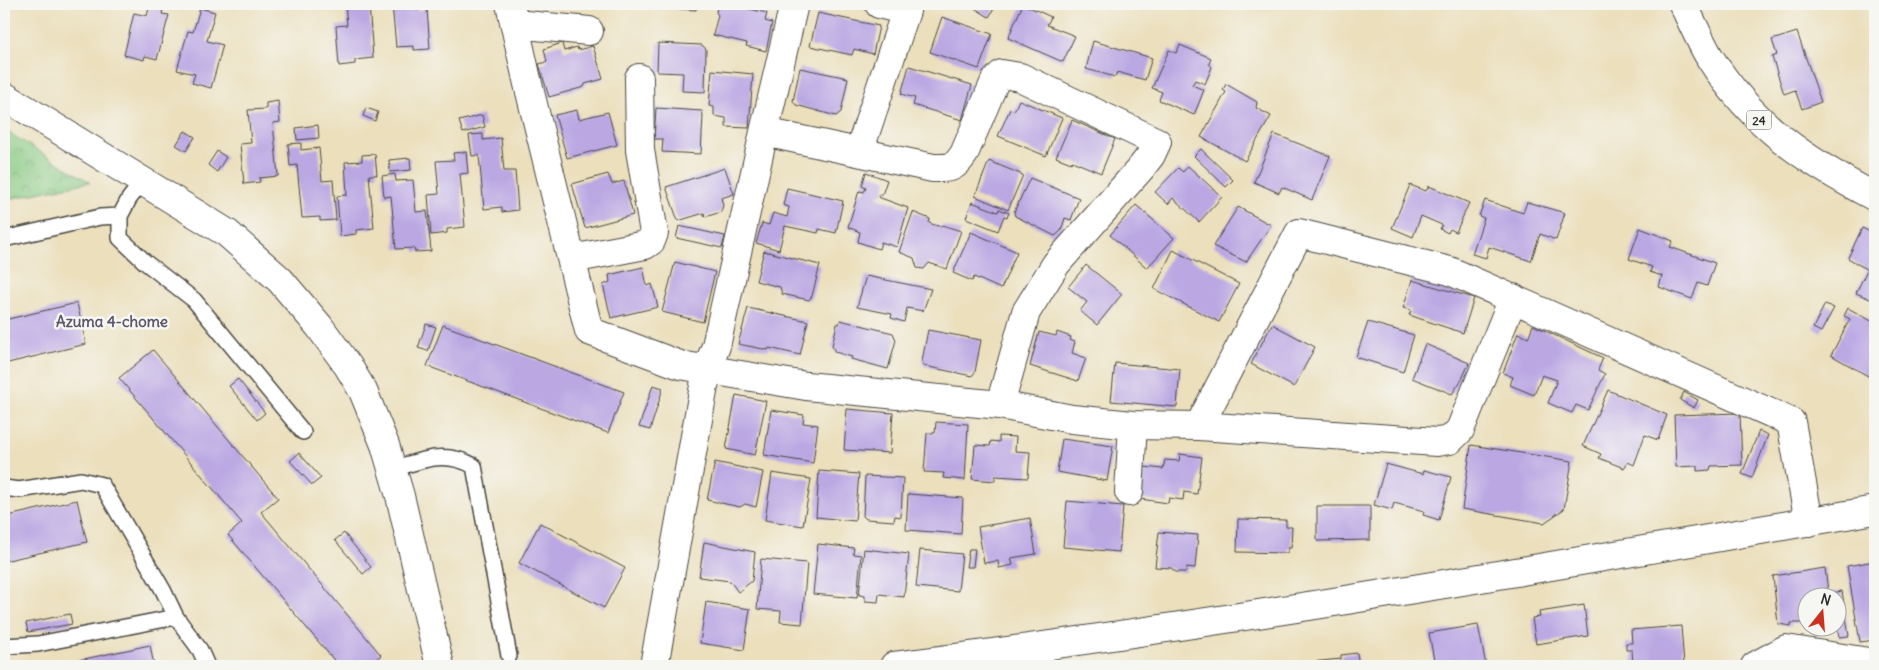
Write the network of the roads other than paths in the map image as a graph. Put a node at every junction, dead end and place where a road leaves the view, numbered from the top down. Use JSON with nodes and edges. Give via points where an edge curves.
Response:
{"nodes":[{"id":1,"x":794,"y":4,"type":"edge"},
{"id":2,"x":878,"y":4,"type":"edge"},
{"id":3,"x":1682,"y":4,"type":"edge"},
{"id":4,"x":512,"y":14,"type":"edge"},
{"id":5,"x":589,"y":31,"type":"dead end"},
{"id":6,"x":640,"y":78,"type":"dead end"},
{"id":7,"x":4,"y":96,"type":"edge"},
{"id":8,"x":764,"y":132,"type":"junction"},
{"id":9,"x":859,"y":152,"type":"junction"},
{"id":10,"x":142,"y":182,"type":"junction"},
{"id":11,"x":1875,"y":197,"type":"edge"},
{"id":12,"x":120,"y":216,"type":"junction"},
{"id":13,"x":4,"y":239,"type":"edge"},
{"id":14,"x":572,"y":259,"type":"junction"},
{"id":15,"x":1513,"y":298,"type":"junction"},
{"id":16,"x":707,"y":370,"type":"junction"},
{"id":17,"x":1000,"y":405,"type":"junction"},
{"id":18,"x":1133,"y":425,"type":"junction"},
{"id":19,"x":1199,"y":426,"type":"junction"},
{"id":20,"x":302,"y":432,"type":"dead end"},
{"id":21,"x":393,"y":470,"type":"junction"},
{"id":22,"x":4,"y":488,"type":"edge"},
{"id":23,"x":1129,"y":492,"type":"dead end"},
{"id":24,"x":1875,"y":510,"type":"edge"},
{"id":25,"x":1810,"y":522,"type":"junction"},
{"id":26,"x":176,"y":617,"type":"junction"},
{"id":27,"x":4,"y":646,"type":"edge"},
{"id":28,"x":509,"y":656,"type":"dead end"},
{"id":29,"x":1039,"y":657,"type":"edge"},
{"id":30,"x":1875,"y":663,"type":"edge"},
{"id":31,"x":207,"y":666,"type":"edge"},
{"id":32,"x":440,"y":666,"type":"edge"},
{"id":33,"x":654,"y":666,"type":"edge"},
{"id":34,"x":894,"y":666,"type":"edge"},
{"id":35,"x":1755,"y":666,"type":"edge"}],
"edges":[{"from":1,"to":8,"type":"street"},
{"from":2,"to":9,"type":"street","via":[[906,11]]},
{"from":3,"to":11,"type":"street","number":"24","via":[[1710,57],[1756,117],[1815,164]]},
{"from":4,"to":5,"type":"street"},
{"from":4,"to":14,"type":"street"},
{"from":6,"to":14,"type":"street","via":[[640,150],[654,233],[651,241],[645,245]]},
{"from":7,"to":10,"type":"street"},
{"from":8,"to":9,"type":"street"},
{"from":8,"to":16,"type":"street","via":[[716,346]]},
{"from":9,"to":17,"type":"street","via":[[933,168],[950,168],[964,154],[1002,74],[1020,77],[1157,142],[1141,168],[1056,264],[1026,312]]},
{"from":10,"to":12,"type":"lane"},
{"from":10,"to":21,"type":"street","via":[[227,233],[280,280],[319,326],[363,391]]},
{"from":12,"to":13,"type":"lane","via":[[100,217]]},
{"from":12,"to":20,"type":"lane","via":[[120,238],[194,300]]},
{"from":14,"to":16,"type":"street","via":[[589,331],[672,362]]},
{"from":15,"to":19,"type":"street","via":[[1460,430],[1450,440],[1437,442]]},
{"from":15,"to":19,"type":"street","via":[[1450,271],[1299,232]]},
{"from":15,"to":25,"type":"street","via":[[1791,422]]},
{"from":16,"to":17,"type":"street","via":[[806,386]]},
{"from":16,"to":33,"type":"street"},
{"from":17,"to":18,"type":"street","via":[[1072,419]]},
{"from":18,"to":19,"type":"street"},
{"from":18,"to":23,"type":"street"},
{"from":21,"to":28,"type":"lane","via":[[440,456],[474,466]]},
{"from":21,"to":32,"type":"street"},
{"from":22,"to":26,"type":"lane","via":[[19,490],[81,480],[102,485],[164,590]]},
{"from":24,"to":25,"type":"street"},
{"from":25,"to":29,"type":"street"},
{"from":26,"to":27,"type":"lane","via":[[38,644]]},
{"from":26,"to":31,"type":"lane","via":[[200,650]]},
{"from":29,"to":34,"type":"street"},
{"from":30,"to":35,"type":"street","via":[[1786,649]]}]}
